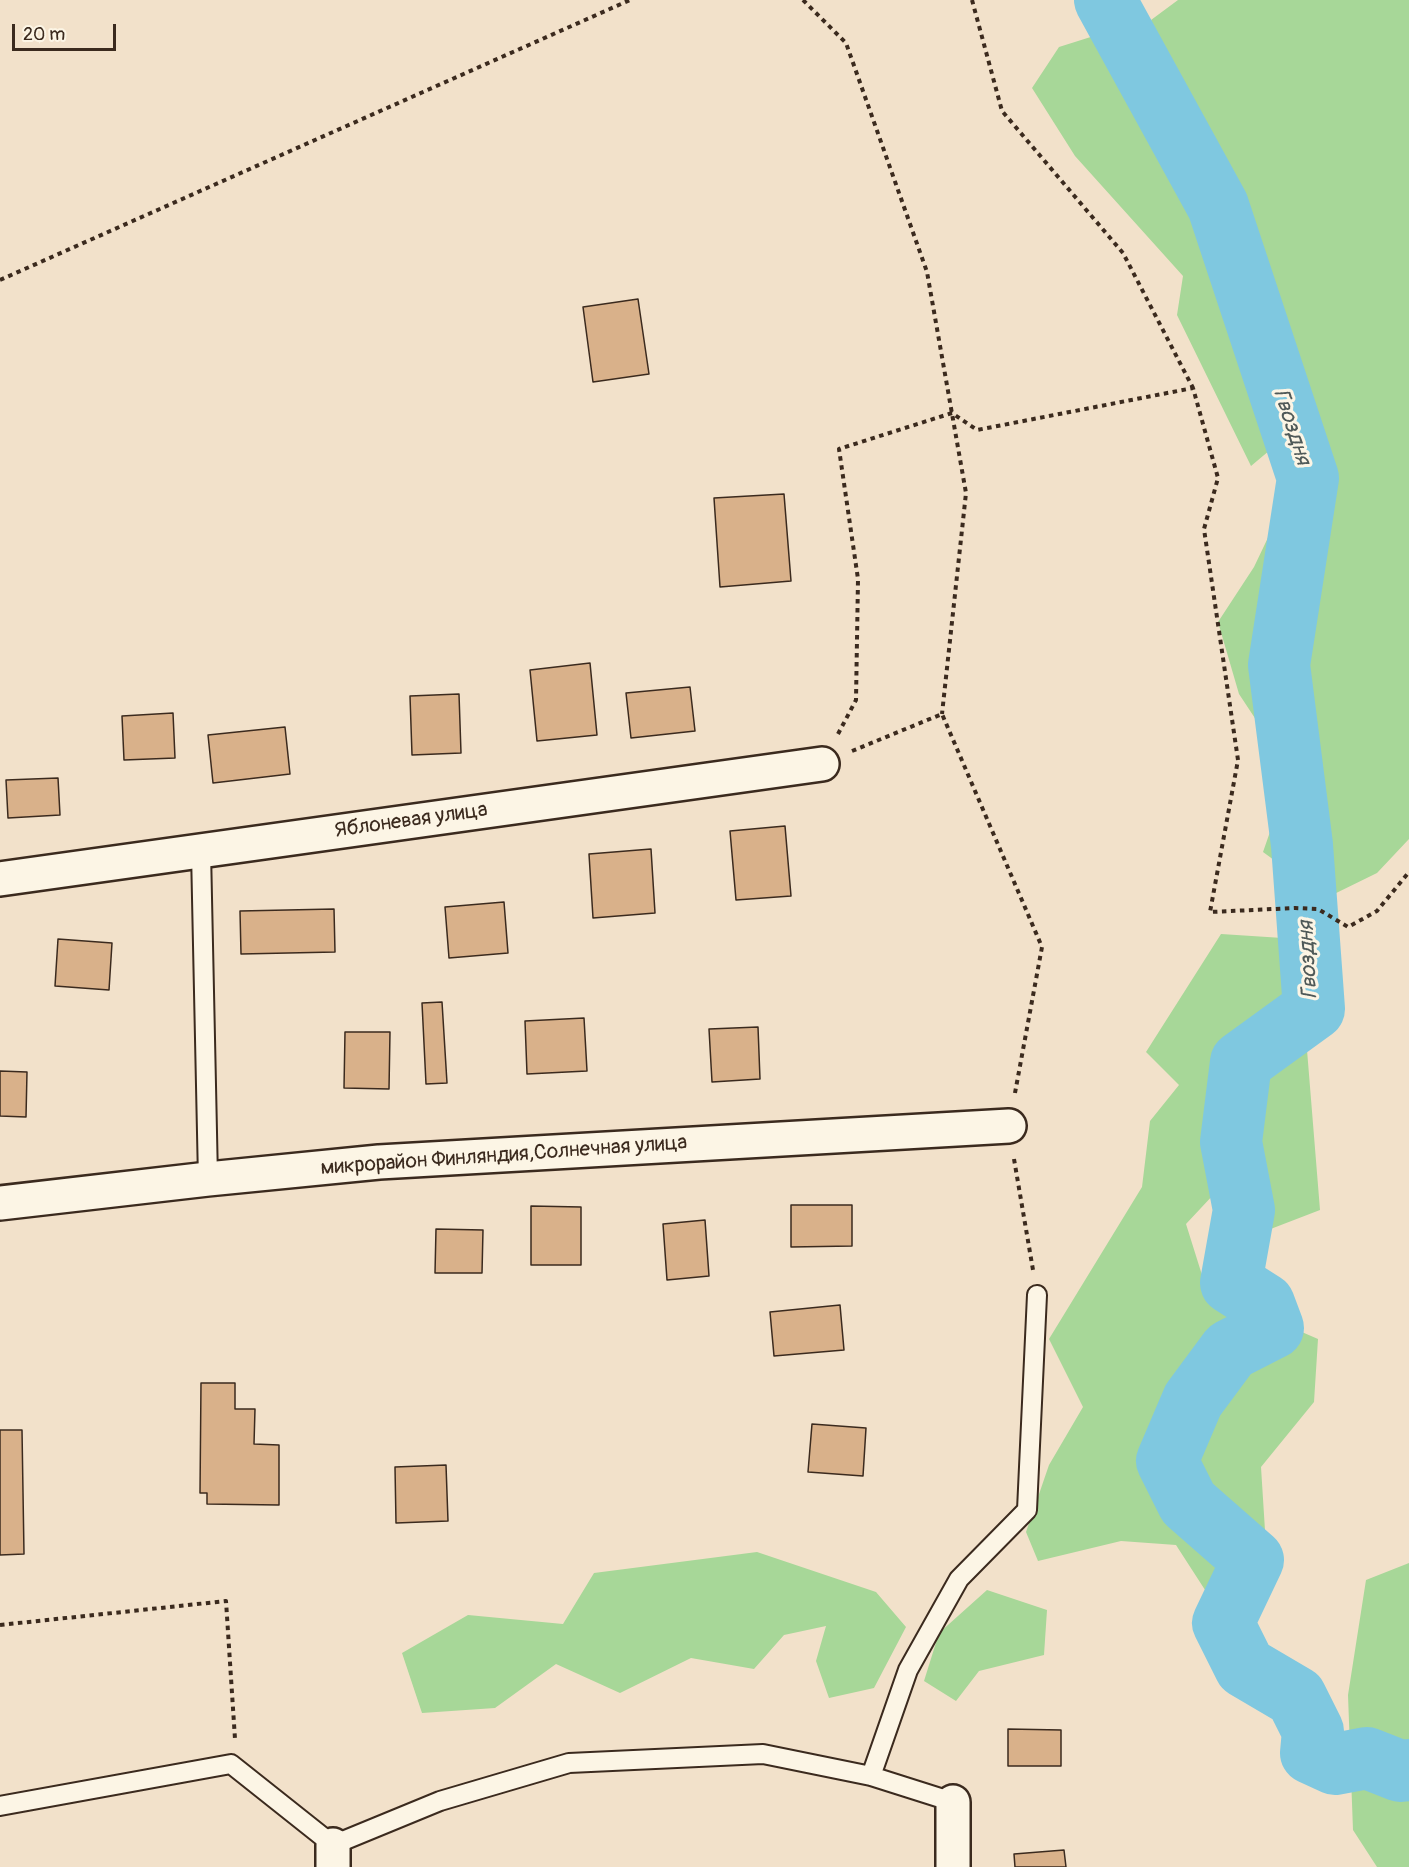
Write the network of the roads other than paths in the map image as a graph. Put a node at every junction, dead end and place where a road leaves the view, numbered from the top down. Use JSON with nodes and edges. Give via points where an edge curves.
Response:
{"nodes":[{"id":1,"x":822,"y":764,"type":"road end"},
{"id":2,"x":201,"y":851,"type":"junction"},
{"id":3,"x":0,"y":879,"type":"edge"},
{"id":4,"x":1009,"y":1126,"type":"road end"},
{"id":5,"x":208,"y":1179,"type":"junction"},
{"id":6,"x":0,"y":1203,"type":"edge"},
{"id":7,"x":1037,"y":1295,"type":"road end"},
{"id":8,"x":871,"y":1776,"type":"junction"},
{"id":9,"x":953,"y":1802,"type":"joint"},
{"id":10,"x":0,"y":1806,"type":"edge"},
{"id":11,"x":333,"y":1856,"type":"edge"},
{"id":12,"x":953,"y":1867,"type":"edge"}],
"edges":[{"from":1,"to":2,"type":"street","name":"Яблоневая улица"},
{"from":2,"to":3,"type":"street","name":"Яблоневая улица"},
{"from":2,"to":5,"type":"lane"},
{"from":4,"to":5,"type":"street","name":"микрорайон Финляндия,Солнечная улица","via":[[379,1162]]},
{"from":5,"to":6,"type":"street","name":"микрорайон Финляндия,Солнечная улица"},
{"from":7,"to":8,"type":"lane","via":[[1027,1510],[959,1579],[908,1670]]},
{"from":8,"to":9,"type":"lane"},
{"from":8,"to":11,"type":"lane","via":[[763,1754],[568,1763],[440,1801]]},
{"from":9,"to":12,"type":"street"},
{"from":10,"to":11,"type":"lane","via":[[231,1764]]}]}
